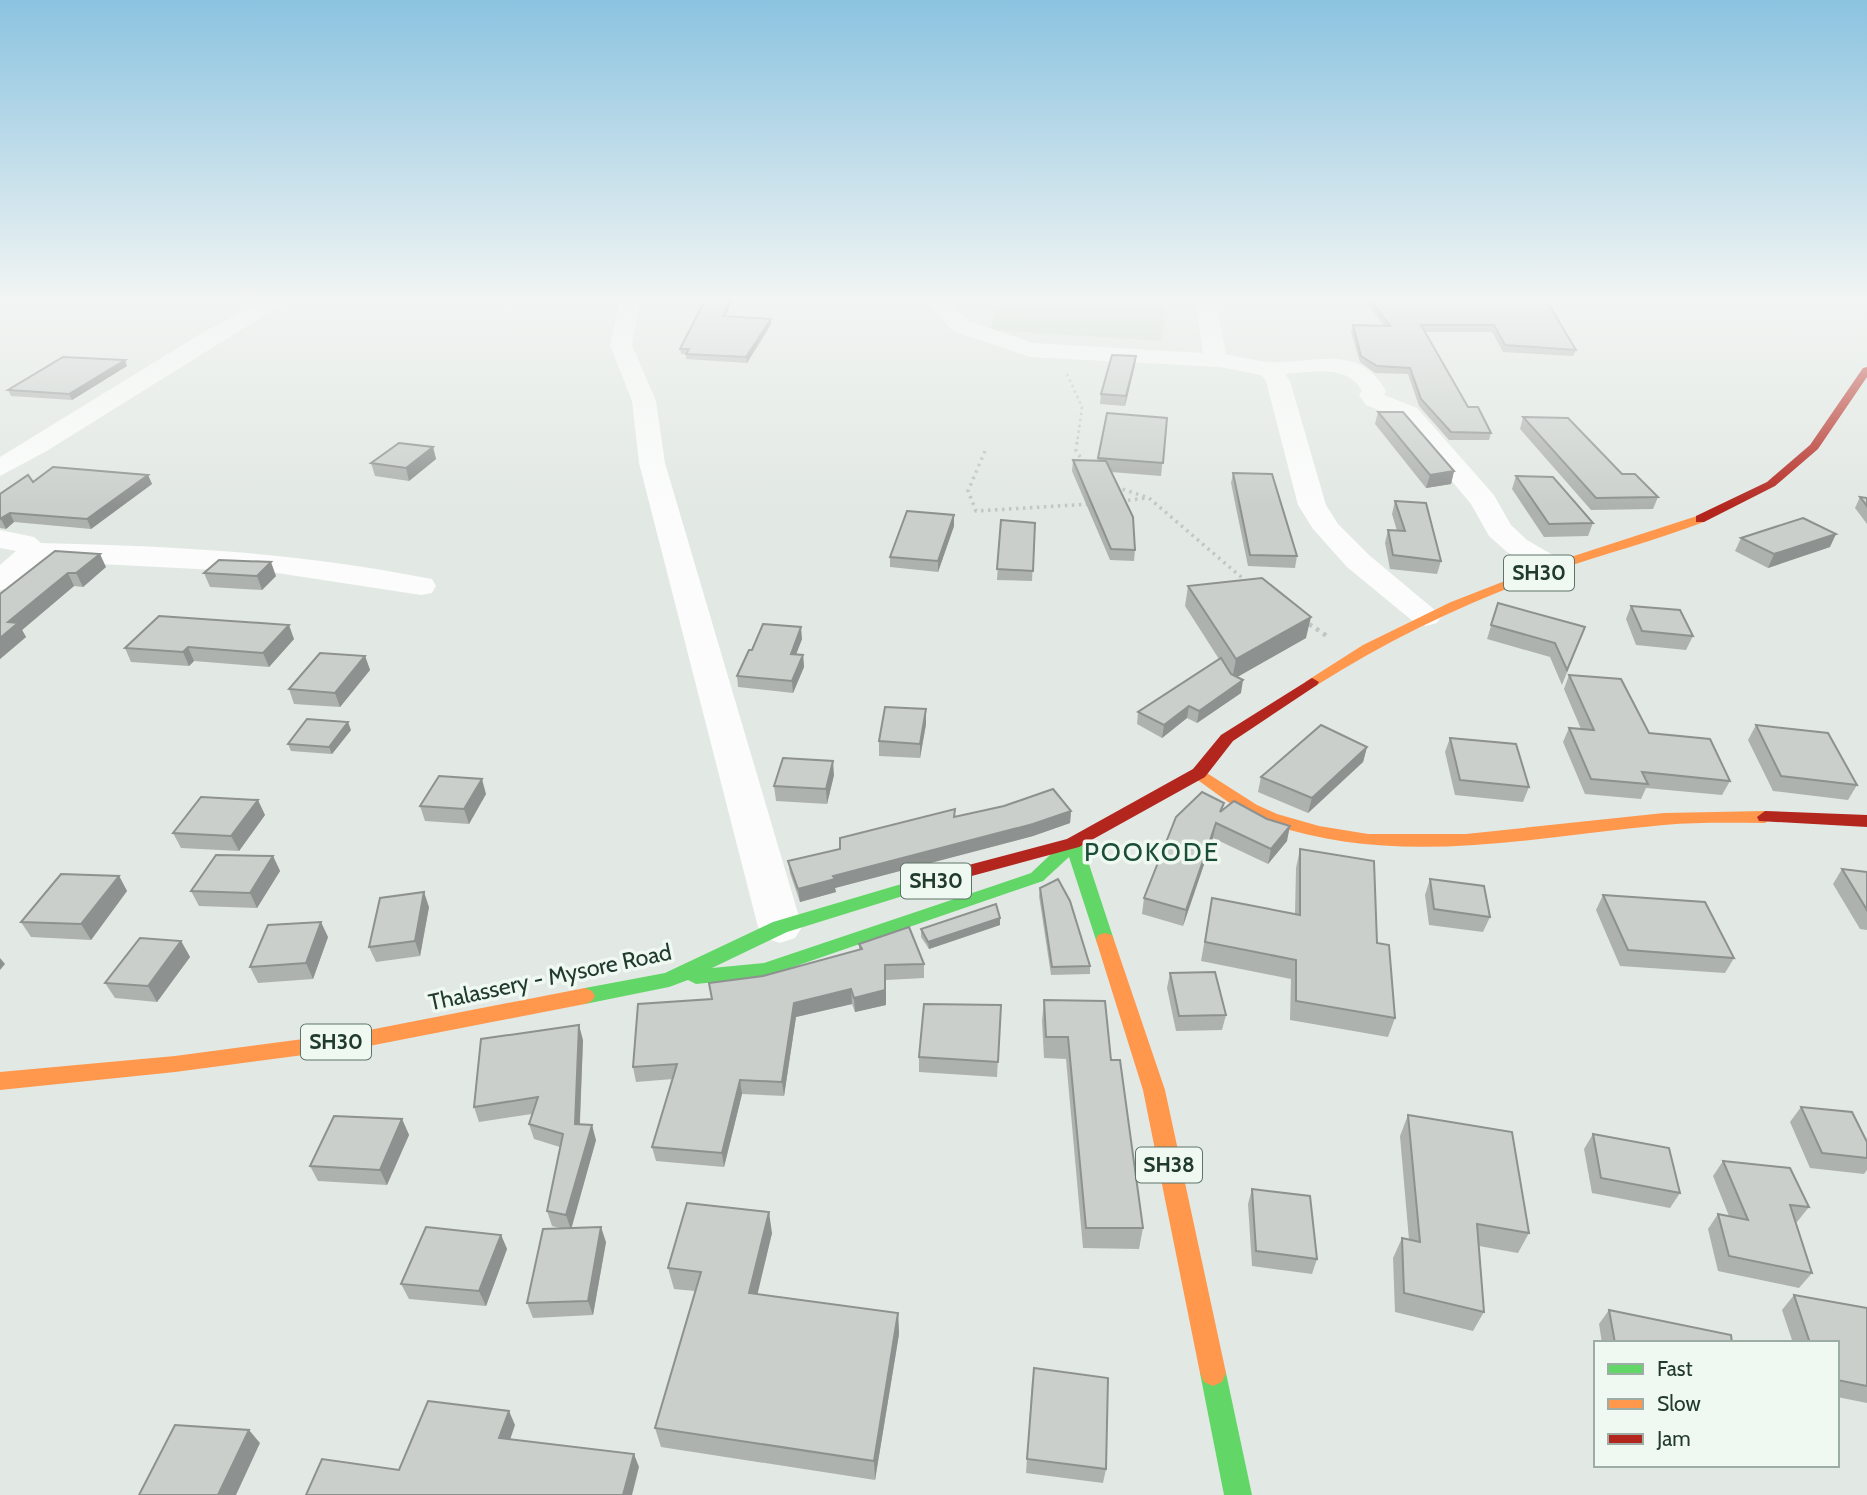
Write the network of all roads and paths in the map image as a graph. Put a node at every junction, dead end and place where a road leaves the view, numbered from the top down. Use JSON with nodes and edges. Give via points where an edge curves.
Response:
{"nodes":[{"id":1,"x":163,"y":368,"type":"edge"},
{"id":2,"x":630,"y":368,"type":"edge"},
{"id":3,"x":1067,"y":368,"type":"edge"},
{"id":4,"x":1261,"y":368,"type":"edge"},
{"id":5,"x":1291,"y":368,"type":"edge"},
{"id":6,"x":1346,"y":368,"type":"edge"},
{"id":7,"x":1269,"y":369,"type":"junction"},
{"id":8,"x":1867,"y":370,"type":"edge"},
{"id":9,"x":985,"y":451,"type":"dead end"},
{"id":10,"x":0,"y":468,"type":"edge"},
{"id":11,"x":1090,"y":471,"type":"edge"},
{"id":12,"x":1110,"y":485,"type":"edge"},
{"id":13,"x":1149,"y":498,"type":"junction"},
{"id":14,"x":1111,"y":502,"type":"edge"},
{"id":15,"x":1098,"y":503,"type":"edge"},
{"id":16,"x":1707,"y":534,"type":"dead end"},
{"id":17,"x":0,"y":539,"type":"edge"},
{"id":18,"x":33,"y":552,"type":"junction"},
{"id":19,"x":1620,"y":564,"type":"dead end"},
{"id":20,"x":1557,"y":579,"type":"junction"},
{"id":21,"x":0,"y":581,"type":"edge"},
{"id":22,"x":1250,"y":585,"type":"edge"},
{"id":23,"x":421,"y":586,"type":"dead end"},
{"id":24,"x":1299,"y":616,"type":"edge"},
{"id":25,"x":1426,"y":617,"type":"junction"},
{"id":26,"x":1354,"y":654,"type":"junction"},
{"id":27,"x":1236,"y":759,"type":"dead end"},
{"id":28,"x":1199,"y":773,"type":"junction"},
{"id":29,"x":1867,"y":821,"type":"edge"},
{"id":30,"x":1073,"y":843,"type":"junction"},
{"id":31,"x":780,"y":927,"type":"junction"},
{"id":32,"x":669,"y":980,"type":"junction"},
{"id":33,"x":0,"y":1081,"type":"edge"},
{"id":34,"x":1238,"y":1495,"type":"edge"}],
"edges":[{"from":1,"to":10,"type":"street"},
{"from":2,"to":31,"type":"street","via":[[644,401],[652,463]]},
{"from":3,"to":11,"type":"path","via":[[1082,407],[1076,451]]},
{"from":4,"to":7,"type":"street"},
{"from":5,"to":7,"type":"street"},
{"from":6,"to":20,"type":"street","via":[[1372,382],[1375,400],[1408,413],[1422,427],[1484,501],[1499,530]]},
{"from":7,"to":25,"type":"street","via":[[1278,381],[1312,505],[1358,561]]},
{"from":8,"to":20,"type":"main road","name":"Thalassery - Mysore Road","number":"SH30","via":[[1814,447],[1771,484],[1714,514]]},
{"from":9,"to":15,"type":"path","via":[[968,491],[976,511]]},
{"from":12,"to":13,"type":"path"},
{"from":13,"to":14,"type":"path"},
{"from":13,"to":22,"type":"path"},
{"from":16,"to":19,"type":"main road"},
{"from":17,"to":18,"type":"street","via":[[23,543]]},
{"from":18,"to":21,"type":"street"},
{"from":18,"to":23,"type":"street","via":[[263,561]]},
{"from":20,"to":25,"type":"main road","name":"Thalassery - Mysore Road","number":"SH30"},
{"from":24,"to":26,"type":"path"},
{"from":25,"to":26,"type":"main road","name":"Thalassery - Mysore Road","number":"SH30"},
{"from":26,"to":28,"type":"main road","name":"Thalassery - Mysore Road","number":"SH30","via":[[1227,738]]},
{"from":27,"to":28,"type":"main road"},
{"from":28,"to":29,"type":"main road","via":[[1268,818],[1317,833],[1382,842],[1701,817]]},
{"from":28,"to":30,"type":"main road","name":"Thalassery - Mysore Road","number":"SH30"},
{"from":30,"to":31,"type":"main road","name":"Thalassery - Mysore Road","number":"SH30"},
{"from":30,"to":32,"type":"main road","via":[[1037,877],[873,935],[764,970]]},
{"from":30,"to":34,"type":"main road","number":"SH38","via":[[1154,1090]]},
{"from":31,"to":32,"type":"main road","name":"Thalassery - Mysore Road","number":"SH30"},
{"from":32,"to":33,"type":"main road","name":"Thalassery - Mysore Road","number":"SH30","via":[[364,1039]]}]}
